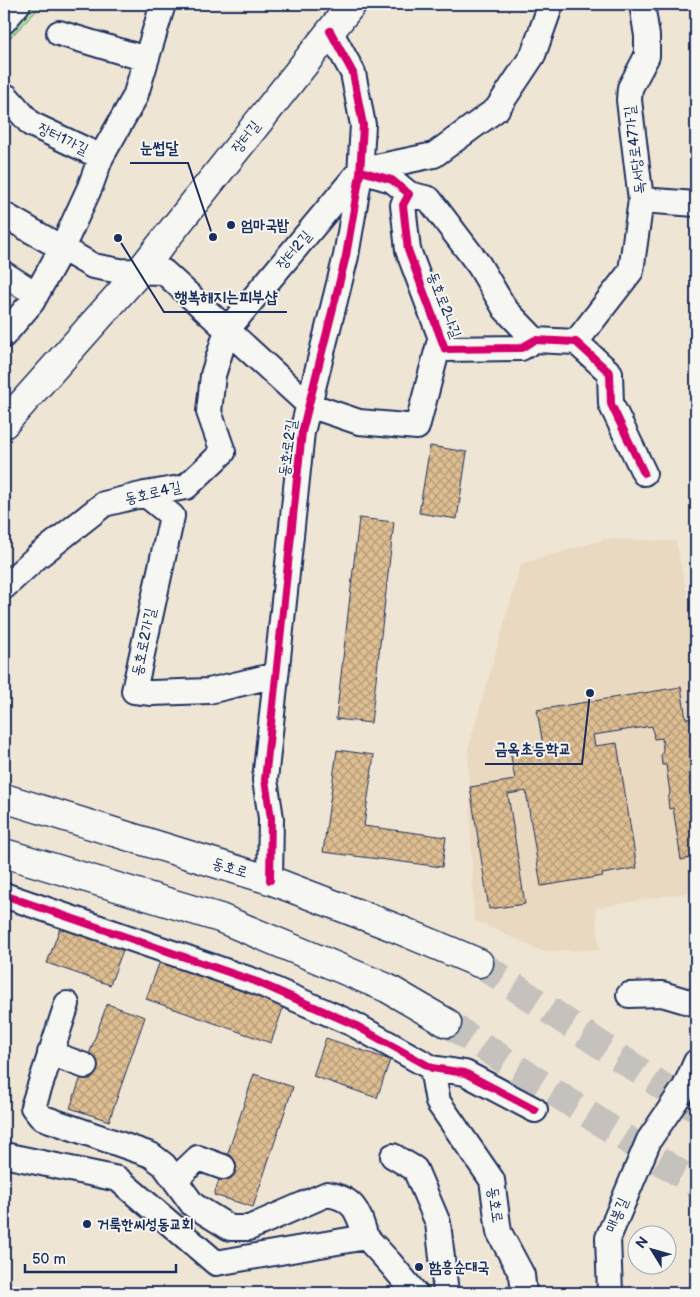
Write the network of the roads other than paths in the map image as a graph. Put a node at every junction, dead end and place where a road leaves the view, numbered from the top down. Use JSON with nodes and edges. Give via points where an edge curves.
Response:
{"nodes":[{"id":1,"x":18,"y":4,"type":"edge"},
{"id":2,"x":163,"y":4,"type":"edge"},
{"id":3,"x":352,"y":4,"type":"edge"},
{"id":4,"x":551,"y":4,"type":"edge"},
{"id":5,"x":642,"y":4,"type":"edge"},
{"id":6,"x":4,"y":20,"type":"edge"},
{"id":7,"x":330,"y":31,"type":"junction"},
{"id":8,"x":59,"y":33,"type":"dead end"},
{"id":9,"x":146,"y":59,"type":"junction"},
{"id":10,"x":5,"y":97,"type":"edge"},
{"id":11,"x":101,"y":158,"type":"junction"},
{"id":12,"x":361,"y":171,"type":"junction"},
{"id":13,"x":409,"y":194,"type":"junction"},
{"id":14,"x":641,"y":200,"type":"junction"},
{"id":15,"x":696,"y":204,"type":"edge"},
{"id":16,"x":4,"y":215,"type":"edge"},
{"id":17,"x":62,"y":248,"type":"junction"},
{"id":18,"x":140,"y":272,"type":"junction"},
{"id":19,"x":4,"y":274,"type":"edge"},
{"id":20,"x":36,"y":294,"type":"junction"},
{"id":21,"x":227,"y":330,"type":"junction"},
{"id":22,"x":4,"y":335,"type":"edge"},
{"id":23,"x":440,"y":336,"type":"junction"},
{"id":24,"x":535,"y":340,"type":"junction"},
{"id":25,"x":576,"y":342,"type":"junction"},
{"id":26,"x":309,"y":405,"type":"junction"},
{"id":27,"x":4,"y":424,"type":"edge"},
{"id":28,"x":644,"y":473,"type":"dead end"},
{"id":29,"x":145,"y":494,"type":"junction"},
{"id":30,"x":4,"y":587,"type":"edge"},
{"id":31,"x":276,"y":676,"type":"junction"},
{"id":32,"x":4,"y":798,"type":"edge"},
{"id":33,"x":4,"y":853,"type":"edge"},
{"id":34,"x":270,"y":880,"type":"junction"},
{"id":35,"x":4,"y":895,"type":"edge"},
{"id":36,"x":479,"y":963,"type":"tunnel mouth"},
{"id":37,"x":629,"y":995,"type":"dead end"},
{"id":38,"x":67,"y":1004,"type":"dead end"},
{"id":39,"x":696,"y":1004,"type":"edge"},
{"id":40,"x":447,"y":1023,"type":"tunnel mouth"},
{"id":41,"x":50,"y":1053,"type":"junction"},
{"id":42,"x":696,"y":1062,"type":"edge"},
{"id":43,"x":85,"y":1066,"type":"dead end"},
{"id":44,"x":432,"y":1068,"type":"junction"},
{"id":45,"x":535,"y":1110,"type":"dead end"},
{"id":46,"x":4,"y":1155,"type":"edge"},
{"id":47,"x":393,"y":1156,"type":"dead end"},
{"id":48,"x":223,"y":1167,"type":"dead end"},
{"id":49,"x":175,"y":1180,"type":"junction"},
{"id":50,"x":366,"y":1237,"type":"junction"},
{"id":51,"x":415,"y":1293,"type":"edge"},
{"id":52,"x":446,"y":1293,"type":"edge"},
{"id":53,"x":524,"y":1293,"type":"edge"},
{"id":54,"x":610,"y":1293,"type":"edge"}],
"edges":[{"from":1,"to":6,"type":"street"},
{"from":2,"to":9,"type":"street","name":"장터1가길"},
{"from":3,"to":7,"type":"main road","name":"장터길"},
{"from":4,"to":12,"type":"street","via":[[533,55],[497,109],[434,156]]},
{"from":5,"to":14,"type":"street","name":"독서당로47가길","via":[[647,36],[646,56],[630,88],[629,100]]},
{"from":7,"to":12,"type":"street","name":"동호로2길","via":[[354,74],[363,125]]},
{"from":7,"to":18,"type":"main road","name":"장터길"},
{"from":8,"to":9,"type":"street"},
{"from":9,"to":11,"type":"street","name":"장터1가길","via":[[135,97]]},
{"from":10,"to":11,"type":"street","name":"장터1가길","via":[[31,124]]},
{"from":11,"to":17,"type":"street","name":"장터1가길"},
{"from":12,"to":13,"type":"street","via":[[392,180]]},
{"from":12,"to":21,"type":"street","name":"장터2길"},
{"from":12,"to":26,"type":"street","name":"동호로2길","via":[[346,256]]},
{"from":13,"to":23,"type":"street","name":"동호로2나길","via":[[403,205],[408,250]]},
{"from":13,"to":24,"type":"street","via":[[429,198],[474,257],[505,310]]},
{"from":14,"to":15,"type":"street"},
{"from":14,"to":25,"type":"street","name":"독서당로47가길","via":[[631,271]]},
{"from":16,"to":17,"type":"street"},
{"from":17,"to":18,"type":"street","via":[[93,266]]},
{"from":17,"to":20,"type":"street","name":"장터1가길"},
{"from":18,"to":21,"type":"street","via":[[164,272]]},
{"from":18,"to":27,"type":"main road","name":"장터길"},
{"from":19,"to":20,"type":"street"},
{"from":20,"to":22,"type":"street","name":"장터1가길"},
{"from":21,"to":26,"type":"street"},
{"from":21,"to":29,"type":"street","name":"동호로4길","via":[[213,375],[209,412],[223,452],[186,487]]},
{"from":23,"to":24,"type":"street","name":"동호로2나길","via":[[445,349],[521,348]]},
{"from":23,"to":26,"type":"street","name":"동호로2나길","via":[[417,427],[359,422]]},
{"from":24,"to":25,"type":"street","name":"동호로2나길"},
{"from":25,"to":28,"type":"street","via":[[610,373],[611,404]]},
{"from":26,"to":31,"type":"street","name":"동호로2길","via":[[302,432]]},
{"from":29,"to":30,"type":"street","name":"동호로4길","via":[[104,504]]},
{"from":29,"to":31,"type":"street","name":"동호로2가길","via":[[172,516],[134,691],[209,691]]},
{"from":31,"to":34,"type":"street","name":"동호로2길","via":[[265,780],[272,818]]},
{"from":32,"to":34,"type":"main road","name":"동호로"},
{"from":33,"to":40,"type":"main road","via":[[220,918],[386,988]]},
{"from":34,"to":36,"type":"main road","name":"동호로"},
{"from":35,"to":44,"type":"street","via":[[257,982],[353,1024]]},
{"from":37,"to":39,"type":"street","via":[[662,994]]},
{"from":38,"to":41,"type":"street"},
{"from":41,"to":43,"type":"street"},
{"from":41,"to":49,"type":"street","via":[[32,1106],[41,1117],[151,1155]]},
{"from":42,"to":54,"type":"street","name":"매봉길","via":[[684,1087],[649,1140],[608,1238]]},
{"from":44,"to":45,"type":"street","via":[[465,1073]]},
{"from":44,"to":53,"type":"street","name":"동호로","via":[[438,1102],[492,1180],[499,1232],[522,1275]]},
{"from":46,"to":50,"type":"street","via":[[118,1179],[216,1263]]},
{"from":47,"to":52,"type":"street","via":[[415,1169],[438,1223]]},
{"from":48,"to":49,"type":"street","via":[[198,1158]]},
{"from":49,"to":50,"type":"street","via":[[193,1205],[230,1228],[248,1228],[327,1194],[341,1196],[356,1209]]},
{"from":50,"to":51,"type":"street"}]}
